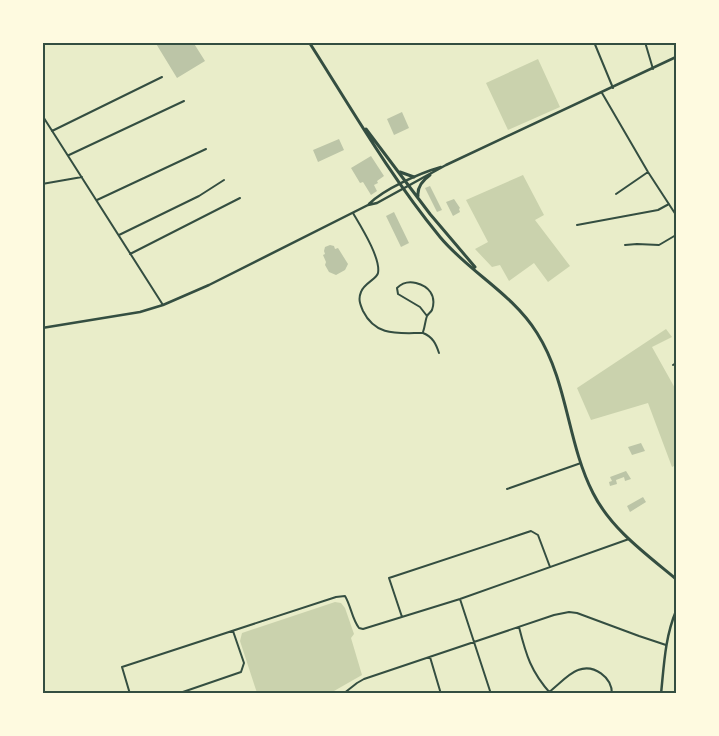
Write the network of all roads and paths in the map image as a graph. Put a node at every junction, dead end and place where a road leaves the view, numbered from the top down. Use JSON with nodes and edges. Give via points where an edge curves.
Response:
{"nodes":[{"id":1,"x":309,"y":42,"type":"edge"},
{"id":2,"x":594,"y":42,"type":"edge"},
{"id":3,"x":645,"y":42,"type":"edge"},
{"id":4,"x":676,"y":57,"type":"edge"},
{"id":5,"x":653,"y":69,"type":"junction"},
{"id":6,"x":162,"y":77,"type":"dead end"},
{"id":7,"x":613,"y":88,"type":"junction"},
{"id":8,"x":602,"y":93,"type":"junction"},
{"id":9,"x":184,"y":101,"type":"dead end"},
{"id":10,"x":42,"y":115,"type":"edge"},
{"id":11,"x":360,"y":123,"type":"junction"},
{"id":12,"x":52,"y":131,"type":"junction"},
{"id":13,"x":206,"y":148,"type":"dead end"},
{"id":14,"x":68,"y":156,"type":"junction"},
{"id":15,"x":446,"y":165,"type":"junction"},
{"id":16,"x":396,"y":169,"type":"junction"},
{"id":17,"x":648,"y":172,"type":"junction"},
{"id":18,"x":430,"y":175,"type":"junction"},
{"id":19,"x":82,"y":177,"type":"junction"},
{"id":20,"x":414,"y":177,"type":"junction"},
{"id":21,"x":224,"y":180,"type":"dead end"},
{"id":22,"x":405,"y":181,"type":"junction"},
{"id":23,"x":42,"y":184,"type":"edge"},
{"id":24,"x":400,"y":184,"type":"junction"},
{"id":25,"x":408,"y":186,"type":"junction"},
{"id":26,"x":403,"y":188,"type":"junction"},
{"id":27,"x":616,"y":194,"type":"dead end"},
{"id":28,"x":240,"y":198,"type":"dead end"},
{"id":29,"x":96,"y":200,"type":"junction"},
{"id":30,"x":419,"y":200,"type":"junction"},
{"id":31,"x":669,"y":204,"type":"junction"},
{"id":32,"x":368,"y":205,"type":"junction"},
{"id":33,"x":353,"y":213,"type":"junction"},
{"id":34,"x":676,"y":215,"type":"edge"},
{"id":35,"x":577,"y":224,"type":"dead end"},
{"id":36,"x":119,"y":235,"type":"junction"},
{"id":37,"x":676,"y":235,"type":"edge"},
{"id":38,"x":625,"y":245,"type":"dead end"},
{"id":39,"x":130,"y":254,"type":"junction"},
{"id":40,"x":481,"y":275,"type":"junction"},
{"id":41,"x":163,"y":306,"type":"junction"},
{"id":42,"x":427,"y":316,"type":"junction"},
{"id":43,"x":42,"y":328,"type":"edge"},
{"id":44,"x":423,"y":333,"type":"junction"},
{"id":45,"x":440,"y":353,"type":"dead end"},
{"id":46,"x":676,"y":363,"type":"edge"},
{"id":47,"x":672,"y":365,"type":"dead end"},
{"id":48,"x":581,"y":463,"type":"junction"},
{"id":49,"x":507,"y":489,"type":"dead end"},
{"id":50,"x":629,"y":539,"type":"junction"},
{"id":51,"x":550,"y":567,"type":"junction"},
{"id":52,"x":676,"y":579,"type":"edge"},
{"id":53,"x":460,"y":599,"type":"junction"},
{"id":54,"x":676,"y":611,"type":"edge"},
{"id":55,"x":402,"y":617,"type":"junction"},
{"id":56,"x":676,"y":618,"type":"edge"},
{"id":57,"x":671,"y":624,"type":"junction"},
{"id":58,"x":520,"y":627,"type":"junction"},
{"id":59,"x":233,"y":631,"type":"junction"},
{"id":60,"x":474,"y":643,"type":"junction"},
{"id":61,"x":666,"y":645,"type":"junction"},
{"id":62,"x":430,"y":657,"type":"junction"},
{"id":63,"x":179,"y":693,"type":"edge"},
{"id":64,"x":550,"y":693,"type":"edge"},
{"id":65,"x":130,"y":694,"type":"edge"},
{"id":66,"x":343,"y":694,"type":"edge"},
{"id":67,"x":441,"y":694,"type":"edge"},
{"id":68,"x":491,"y":694,"type":"edge"},
{"id":69,"x":612,"y":694,"type":"edge"},
{"id":70,"x":661,"y":694,"type":"edge"}],
"edges":[{"from":1,"to":11,"type":"highway"},
{"from":2,"to":7,"type":"street"},
{"from":3,"to":5,"type":"street"},
{"from":4,"to":5,"type":"main road"},
{"from":5,"to":7,"type":"main road"},
{"from":6,"to":12,"type":"street"},
{"from":7,"to":8,"type":"main road"},
{"from":8,"to":15,"type":"main road"},
{"from":8,"to":17,"type":"street"},
{"from":9,"to":14,"type":"street"},
{"from":10,"to":12,"type":"street"},
{"from":11,"to":16,"type":"highway"},
{"from":11,"to":24,"type":"highway"},
{"from":12,"to":14,"type":"street"},
{"from":13,"to":29,"type":"street"},
{"from":14,"to":19,"type":"street"},
{"from":15,"to":18,"type":"main road"},
{"from":15,"to":20,"type":"main road"},
{"from":16,"to":20,"type":"highway"},
{"from":16,"to":22,"type":"highway"},
{"from":17,"to":27,"type":"street"},
{"from":17,"to":31,"type":"street"},
{"from":18,"to":25,"type":"main road"},
{"from":18,"to":30,"type":"highway","via":[[419,187]]},
{"from":19,"to":23,"type":"street"},
{"from":19,"to":29,"type":"street"},
{"from":20,"to":22,"type":"main road"},
{"from":21,"to":36,"type":"street","via":[[199,196]]},
{"from":22,"to":24,"type":"main road"},
{"from":22,"to":25,"type":"highway"},
{"from":24,"to":26,"type":"highway"},
{"from":24,"to":32,"type":"main road","via":[[374,198]]},
{"from":25,"to":26,"type":"main road"},
{"from":25,"to":30,"type":"highway"},
{"from":26,"to":32,"type":"main road"},
{"from":26,"to":40,"type":"highway","via":[[441,238]]},
{"from":28,"to":39,"type":"street"},
{"from":29,"to":36,"type":"street"},
{"from":30,"to":40,"type":"highway"},
{"from":31,"to":34,"type":"street"},
{"from":31,"to":35,"type":"street","via":[[658,210]]},
{"from":32,"to":33,"type":"main road"},
{"from":33,"to":41,"type":"main road"},
{"from":33,"to":44,"type":"street","via":[[373,248],[378,270],[360,293],[366,317],[387,332]]},
{"from":36,"to":39,"type":"street"},
{"from":37,"to":38,"type":"street","via":[[659,245]]},
{"from":39,"to":41,"type":"street"},
{"from":40,"to":48,"type":"highway","via":[[522,313],[543,343],[556,370]]},
{"from":41,"to":43,"type":"main road"},
{"from":42,"to":42,"type":"street","via":[[420,307],[398,294],[400,285],[411,282],[429,289],[433,305]]},
{"from":42,"to":44,"type":"street"},
{"from":44,"to":45,"type":"street","via":[[432,338]]},
{"from":46,"to":47,"type":"street"},
{"from":48,"to":49,"type":"street"},
{"from":48,"to":50,"type":"highway","via":[[593,494]]},
{"from":50,"to":51,"type":"street"},
{"from":50,"to":52,"type":"highway"},
{"from":51,"to":53,"type":"street"},
{"from":51,"to":55,"type":"street","via":[[538,536],[531,531],[389,578]]},
{"from":53,"to":55,"type":"street"},
{"from":53,"to":60,"type":"street"},
{"from":54,"to":57,"type":"main road"},
{"from":55,"to":59,"type":"street","via":[[361,629],[357,627],[345,596]]},
{"from":56,"to":57,"type":"main road"},
{"from":57,"to":61,"type":"main road"},
{"from":58,"to":60,"type":"street"},
{"from":58,"to":61,"type":"street","via":[[569,612]]},
{"from":58,"to":64,"type":"street","via":[[531,667]]},
{"from":59,"to":63,"type":"street","via":[[244,663],[241,672]]},
{"from":59,"to":65,"type":"street","via":[[122,667]]},
{"from":60,"to":62,"type":"street"},
{"from":60,"to":68,"type":"street"},
{"from":61,"to":70,"type":"main road"},
{"from":62,"to":66,"type":"street","via":[[364,679]]},
{"from":62,"to":67,"type":"street"},
{"from":64,"to":69,"type":"street","via":[[578,670],[586,669],[605,676]]}]}
